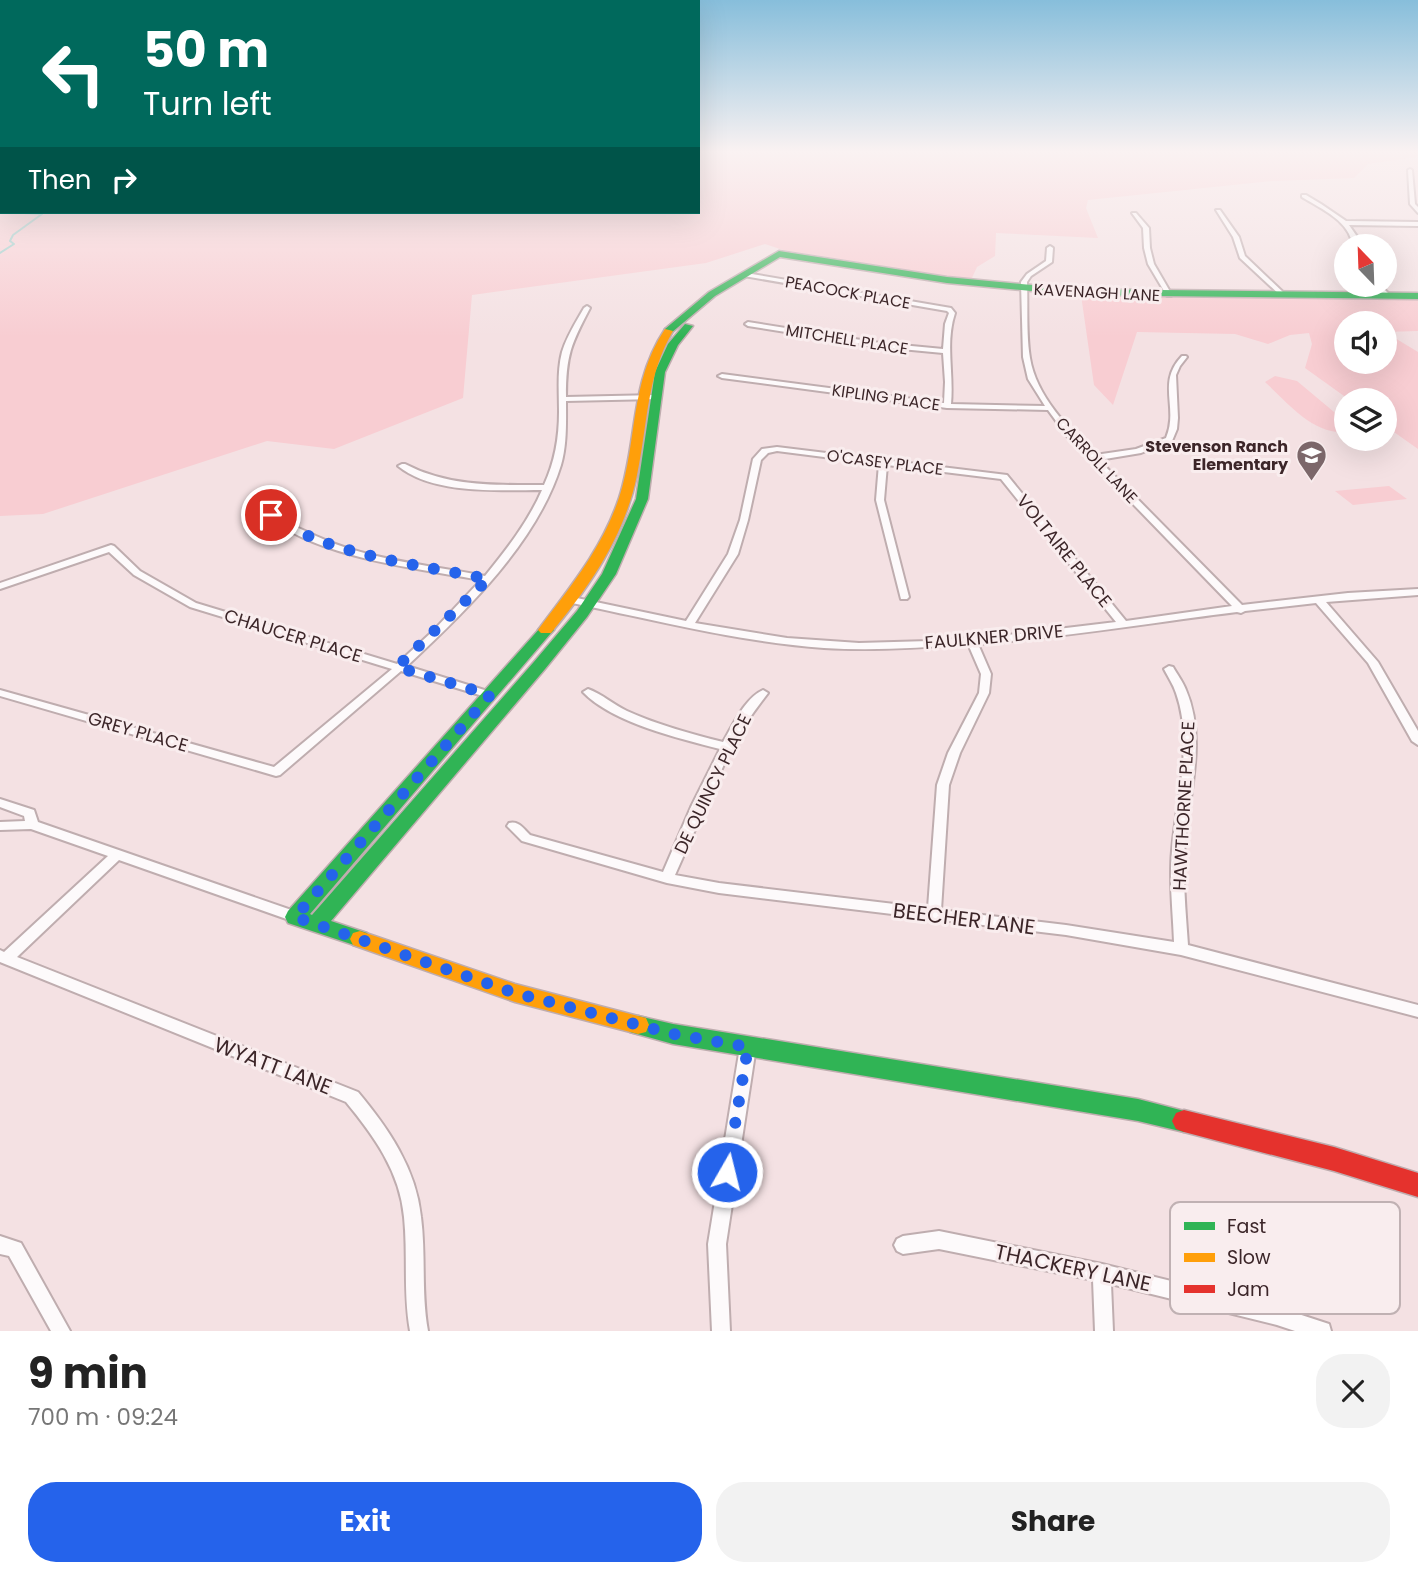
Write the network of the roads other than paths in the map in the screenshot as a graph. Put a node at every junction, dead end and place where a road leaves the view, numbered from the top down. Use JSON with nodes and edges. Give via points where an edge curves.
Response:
{"nodes":[{"id":1,"x":1219,"y":212,"type":"edge"},
{"id":2,"x":1328,"y":212,"type":"edge"},
{"id":3,"x":1134,"y":214,"type":"dead end"},
{"id":4,"x":1343,"y":222,"type":"junction"},
{"id":5,"x":1418,"y":225,"type":"edge"},
{"id":6,"x":1354,"y":234,"type":"edge"},
{"id":7,"x":1050,"y":248,"type":"dead end"},
{"id":8,"x":751,"y":276,"type":"junction"},
{"id":9,"x":1023,"y":289,"type":"junction"},
{"id":10,"x":1334,"y":292,"type":"edge"},
{"id":11,"x":1397,"y":293,"type":"edge"},
{"id":12,"x":1169,"y":295,"type":"junction"},
{"id":13,"x":1283,"y":295,"type":"junction"},
{"id":14,"x":1418,"y":296,"type":"edge"},
{"id":15,"x":587,"y":308,"type":"dead end"},
{"id":16,"x":748,"y":324,"type":"dead end"},
{"id":17,"x":946,"y":351,"type":"junction"},
{"id":18,"x":1184,"y":357,"type":"dead end"},
{"id":19,"x":722,"y":376,"type":"dead end"},
{"id":20,"x":649,"y":397,"type":"junction"},
{"id":21,"x":564,"y":399,"type":"junction"},
{"id":22,"x":947,"y":406,"type":"junction"},
{"id":23,"x":1050,"y":408,"type":"junction"},
{"id":24,"x":1094,"y":458,"type":"junction"},
{"id":25,"x":883,"y":463,"type":"junction"},
{"id":26,"x":402,"y":467,"type":"dead end"},
{"id":27,"x":1004,"y":477,"type":"joint"},
{"id":28,"x":547,"y":488,"type":"junction"},
{"id":29,"x":271,"y":515,"type":"dead end"},
{"id":30,"x":488,"y":579,"type":"junction"},
{"id":31,"x":0,"y":586,"type":"edge"},
{"id":32,"x":1418,"y":592,"type":"edge"},
{"id":33,"x":904,"y":597,"type":"dead end"},
{"id":34,"x":572,"y":600,"type":"junction"},
{"id":35,"x":1320,"y":601,"type":"junction"},
{"id":36,"x":589,"y":604,"type":"junction"},
{"id":37,"x":1241,"y":610,"type":"junction"},
{"id":38,"x":690,"y":623,"type":"junction"},
{"id":39,"x":1124,"y":625,"type":"junction"},
{"id":40,"x":971,"y":640,"type":"junction"},
{"id":41,"x":397,"y":667,"type":"junction"},
{"id":42,"x":1169,"y":669,"type":"dead end"},
{"id":43,"x":588,"y":692,"type":"dead end"},
{"id":44,"x":763,"y":692,"type":"dead end"},
{"id":45,"x":0,"y":693,"type":"edge"},
{"id":46,"x":490,"y":695,"type":"junction"},
{"id":47,"x":1418,"y":741,"type":"edge"},
{"id":48,"x":728,"y":747,"type":"junction"},
{"id":49,"x":0,"y":803,"type":"edge"},
{"id":50,"x":32,"y":825,"type":"junction"},
{"id":51,"x":0,"y":826,"type":"edge"},
{"id":52,"x":513,"y":826,"type":"dead end"},
{"id":53,"x":117,"y":855,"type":"junction"},
{"id":54,"x":667,"y":878,"type":"junction"},
{"id":55,"x":934,"y":915,"type":"junction"},
{"id":56,"x":295,"y":917,"type":"junction"},
{"id":57,"x":316,"y":924,"type":"junction"},
{"id":58,"x":1181,"y":949,"type":"junction"},
{"id":59,"x":3,"y":957,"type":"edge"},
{"id":60,"x":1418,"y":1011,"type":"edge"},
{"id":61,"x":748,"y":1047,"type":"junction"},
{"id":62,"x":1418,"y":1185,"type":"edge"},
{"id":63,"x":0,"y":1245,"type":"edge"},
{"id":64,"x":904,"y":1245,"type":"dead end"},
{"id":65,"x":1102,"y":1273,"type":"junction"},
{"id":66,"x":1170,"y":1290,"type":"edge"},
{"id":67,"x":1269,"y":1314,"type":"edge"},
{"id":68,"x":716,"y":1330,"type":"edge"},
{"id":69,"x":61,"y":1331,"type":"edge"},
{"id":70,"x":419,"y":1331,"type":"edge"},
{"id":71,"x":1104,"y":1331,"type":"edge"},
{"id":72,"x":1322,"y":1331,"type":"edge"}],
"edges":[{"from":1,"to":13,"type":"street","via":[[1236,237],[1242,257]]},
{"from":2,"to":4,"type":"street"},
{"from":3,"to":12,"type":"street","via":[[1146,228],[1149,264]]},
{"from":4,"to":5,"type":"street"},
{"from":4,"to":6,"type":"street"},
{"from":7,"to":9,"type":"street","via":[[1049,262],[1025,278]]},
{"from":8,"to":9,"type":"main road","name":"KAVENAGH LANE","via":[[784,255]]},
{"from":8,"to":17,"type":"street","name":"PEACOCK PLACE","via":[[949,309]]},
{"from":8,"to":20,"type":"main road","via":[[705,300],[670,329],[646,372]]},
{"from":9,"to":12,"type":"main road","name":"KAVENAGH LANE"},
{"from":9,"to":23,"type":"street","name":"CARROLL LANE","via":[[1026,357],[1032,379]]},
{"from":10,"to":13,"type":"main road","name":"KAVENAGH LANE"},
{"from":11,"to":14,"type":"main road","name":"KAVENAGH LANE"},
{"from":12,"to":13,"type":"main road","name":"KAVENAGH LANE"},
{"from":15,"to":21,"type":"street","via":[[568,344]]},
{"from":16,"to":17,"type":"street","name":"MITCHELL PLACE"},
{"from":17,"to":22,"type":"street","via":[[952,385]]},
{"from":18,"to":24,"type":"street","via":[[1172,372],[1176,421],[1169,439],[1138,452]]},
{"from":19,"to":22,"type":"street","name":"KIPLING PLACE"},
{"from":20,"to":21,"type":"street"},
{"from":20,"to":34,"type":"main road","via":[[625,498],[605,546]]},
{"from":20,"to":36,"type":"main road","via":[[642,499],[624,545]]},
{"from":21,"to":28,"type":"street","via":[[556,467]]},
{"from":22,"to":23,"type":"street","name":"KIPLING PLACE"},
{"from":23,"to":24,"type":"street","name":"CARROLL LANE"},
{"from":24,"to":37,"type":"street","name":"CARROLL LANE"},
{"from":25,"to":27,"type":"street","name":"O'CASEY PLACE"},
{"from":25,"to":33,"type":"street","via":[[880,500]]},
{"from":25,"to":38,"type":"street","name":"O'CASEY PLACE","via":[[765,451],[757,459],[733,554]]},
{"from":26,"to":28,"type":"street","via":[[416,476],[443,482]]},
{"from":27,"to":39,"type":"street","name":"VOLTAIRE PLACE"},
{"from":28,"to":30,"type":"street","via":[[513,547]]},
{"from":29,"to":30,"type":"street","via":[[305,536],[341,548]]},
{"from":30,"to":41,"type":"street"},
{"from":31,"to":41,"type":"street","name":"CHAUCER PLACE","via":[[111,548],[137,573],[193,605]]},
{"from":32,"to":35,"type":"street","name":"FAULKNER DRIVE"},
{"from":34,"to":36,"type":"street","name":"FAULKNER DRIVE"},
{"from":34,"to":46,"type":"main road"},
{"from":35,"to":37,"type":"street","name":"FAULKNER DRIVE"},
{"from":35,"to":47,"type":"street","via":[[1373,662]]},
{"from":36,"to":38,"type":"street","name":"FAULKNER DRIVE"},
{"from":36,"to":57,"type":"main road"},
{"from":37,"to":39,"type":"street","name":"FAULKNER DRIVE"},
{"from":38,"to":40,"type":"street","name":"FAULKNER DRIVE","via":[[829,644]]},
{"from":39,"to":40,"type":"street","name":"FAULKNER DRIVE"},
{"from":40,"to":55,"type":"street","via":[[986,674],[984,693],[943,785]]},
{"from":41,"to":45,"type":"street","name":"GREY PLACE","via":[[276,772]]},
{"from":41,"to":46,"type":"street","name":"CHAUCER PLACE"},
{"from":42,"to":58,"type":"street","name":"HAWTHORNE PLACE","via":[[1184,688],[1190,724],[1178,853]]},
{"from":43,"to":48,"type":"street","via":[[633,719]]},
{"from":44,"to":48,"type":"street","name":"DE QUINCY PLACE"},
{"from":46,"to":56,"type":"main road"},
{"from":48,"to":54,"type":"street","name":"DE QUINCY PLACE"},
{"from":49,"to":50,"type":"street","via":[[30,813]]},
{"from":50,"to":51,"type":"street"},
{"from":50,"to":53,"type":"street"},
{"from":52,"to":54,"type":"street","name":"BEECHER LANE","via":[[526,838]]},
{"from":53,"to":56,"type":"street"},
{"from":53,"to":59,"type":"street"},
{"from":54,"to":55,"type":"street","name":"BEECHER LANE"},
{"from":55,"to":58,"type":"street","name":"BEECHER LANE"},
{"from":56,"to":57,"type":"main road"},
{"from":57,"to":61,"type":"main road","via":[[515,993],[673,1034]]},
{"from":58,"to":60,"type":"street","name":"BEECHER LANE"},
{"from":59,"to":70,"type":"street","name":"WYATT LANE","via":[[352,1097],[399,1160],[410,1191]]},
{"from":61,"to":62,"type":"main road","via":[[1138,1110]]},
{"from":61,"to":68,"type":"street","via":[[717,1244]]},
{"from":63,"to":69,"type":"street","via":[[15,1249]]},
{"from":64,"to":65,"type":"street","name":"THACKERY LANE","via":[[940,1240]]},
{"from":65,"to":66,"type":"street","name":"THACKERY LANE"},
{"from":65,"to":71,"type":"street"},
{"from":67,"to":72,"type":"street","name":"THACKERY LANE"}]}
